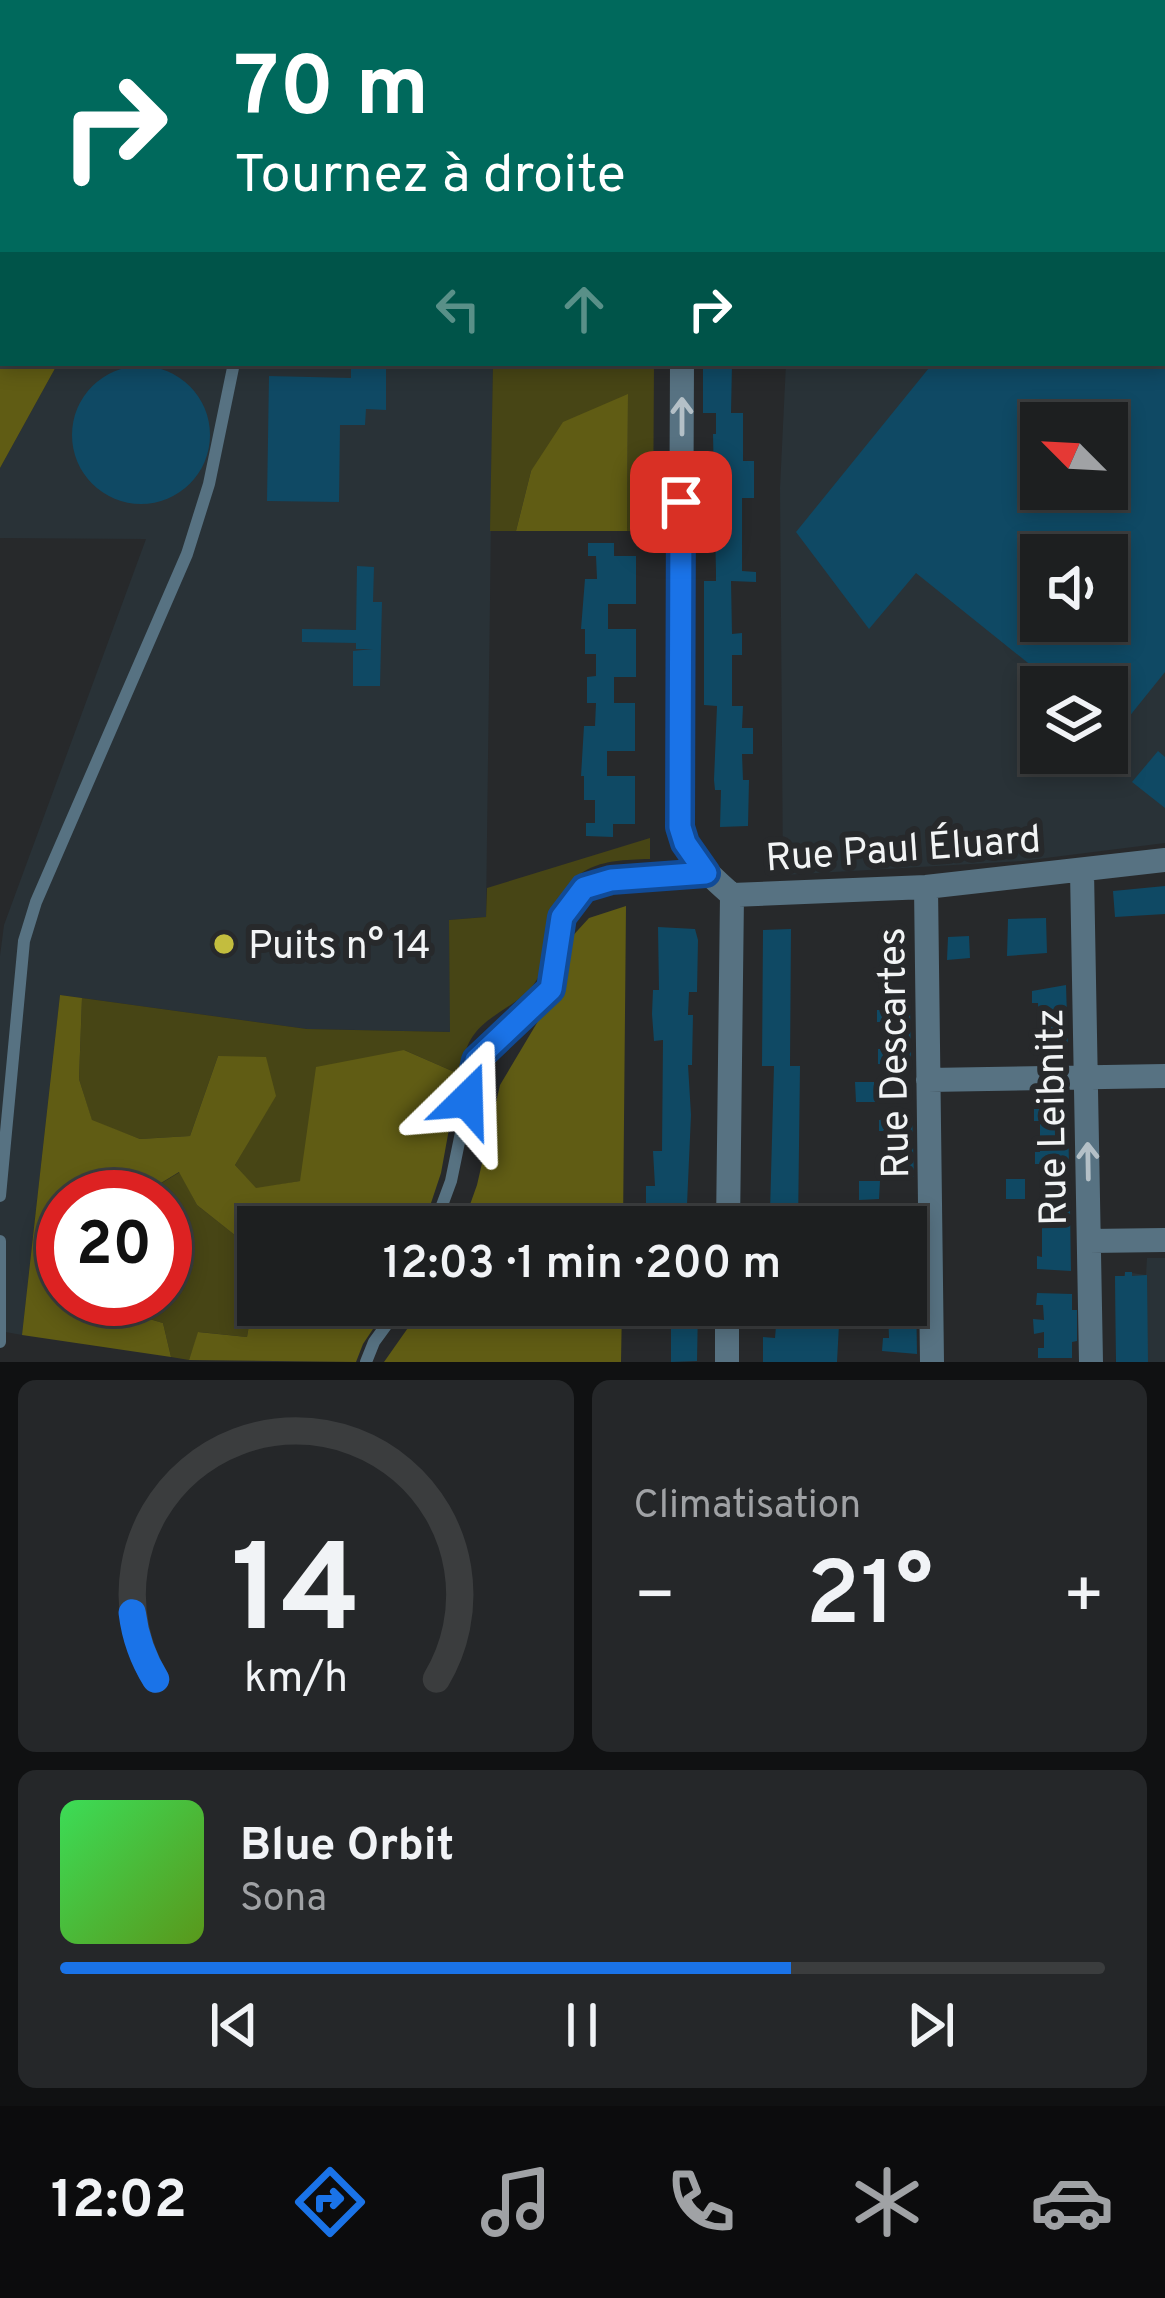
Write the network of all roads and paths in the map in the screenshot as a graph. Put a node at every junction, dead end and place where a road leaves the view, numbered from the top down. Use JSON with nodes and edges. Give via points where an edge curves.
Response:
{"nodes":[{"id":1,"x":233,"y":366,"type":"edge"},
{"id":2,"x":682,"y":366,"type":"edge"},
{"id":3,"x":1165,"y":860,"type":"edge"},
{"id":4,"x":1082,"y":871,"type":"junction"},
{"id":5,"x":706,"y":873,"type":"junction"},
{"id":6,"x":926,"y":887,"type":"junction"},
{"id":7,"x":732,"y":895,"type":"junction"},
{"id":8,"x":1165,"y":1076,"type":"edge"},
{"id":9,"x":1086,"y":1077,"type":"junction"},
{"id":10,"x":928,"y":1080,"type":"junction"},
{"id":11,"x":0,"y":1196,"type":"edge"},
{"id":12,"x":442,"y":1206,"type":"edge"},
{"id":13,"x":728,"y":1206,"type":"edge"},
{"id":14,"x":1165,"y":1240,"type":"edge"},
{"id":15,"x":0,"y":1241,"type":"edge"},
{"id":16,"x":1089,"y":1241,"type":"junction"},
{"id":17,"x":386,"y":1326,"type":"edge"},
{"id":18,"x":728,"y":1326,"type":"edge"},
{"id":19,"x":0,"y":1342,"type":"edge"},
{"id":20,"x":366,"y":1362,"type":"edge"},
{"id":21,"x":727,"y":1362,"type":"edge"},
{"id":22,"x":932,"y":1362,"type":"edge"},
{"id":23,"x":1091,"y":1362,"type":"edge"}],
"edges":[{"from":1,"to":11,"type":"lane","via":[[187,554],[24,941]]},
{"from":5,"to":2,"type":"street","name":"Rue Paul Éluard","one_way":true,"via":[[680,827]]},
{"from":3,"to":4,"type":"street","name":"Rue Paul Éluard"},
{"from":4,"to":6,"type":"street","name":"Rue Paul Éluard"},
{"from":4,"to":9,"type":"street","name":"Rue Leibnitz"},
{"from":5,"to":7,"type":"street","name":"Rue Paul Éluard"},
{"from":5,"to":12,"type":"lane","via":[[584,888],[562,917],[551,989],[476,1060]]},
{"from":6,"to":7,"type":"street","name":"Rue Paul Éluard"},
{"from":6,"to":10,"type":"street","name":"Rue Descartes"},
{"from":7,"to":13,"type":"street"},
{"from":8,"to":9,"type":"street"},
{"from":9,"to":10,"type":"street"},
{"from":16,"to":9,"type":"street","name":"Rue Leibnitz","one_way":true},
{"from":10,"to":22,"type":"street","name":"Rue Descartes"},
{"from":14,"to":16,"type":"street"},
{"from":15,"to":19,"type":"lane"},
{"from":16,"to":23,"type":"street","name":"Rue Leibnitz"},
{"from":17,"to":20,"type":"lane"},
{"from":18,"to":21,"type":"street"}]}
